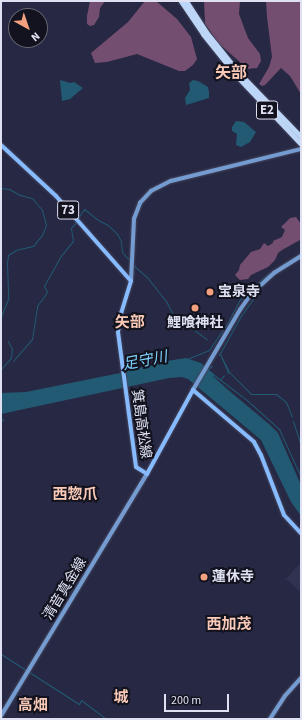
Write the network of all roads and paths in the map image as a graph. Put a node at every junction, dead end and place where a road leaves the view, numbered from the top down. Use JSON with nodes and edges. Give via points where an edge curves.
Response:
{"nodes":[{"id":1,"x":181,"y":1,"type":"edge"},
{"id":2,"x":186,"y":1,"type":"edge"},
{"id":3,"x":236,"y":73,"type":"junction"},
{"id":4,"x":301,"y":138,"type":"edge"},
{"id":5,"x":301,"y":144,"type":"edge"},
{"id":6,"x":1,"y":145,"type":"edge"},
{"id":7,"x":301,"y":149,"type":"edge"},
{"id":8,"x":301,"y":256,"type":"edge"},
{"id":9,"x":131,"y":281,"type":"junction"},
{"id":10,"x":194,"y":388,"type":"junction"},
{"id":11,"x":147,"y":474,"type":"junction"},
{"id":12,"x":301,"y":533,"type":"edge"},
{"id":13,"x":301,"y":678,"type":"edge"},
{"id":14,"x":1,"y":716,"type":"edge"},
{"id":15,"x":270,"y":719,"type":"edge"}],
"edges":[{"from":1,"to":3,"type":"highway","number":"E2","via":[[203,34]]},
{"from":2,"to":3,"type":"highway","number":"E2"},
{"from":3,"to":4,"type":"highway","number":"E2"},
{"from":3,"to":5,"type":"highway","number":"E2"},
{"from":6,"to":9,"type":"main road","number":"73","via":[[56,196]]},
{"from":7,"to":9,"type":"main road","via":[[167,182],[151,191],[140,203],[134,219]]},
{"from":8,"to":10,"type":"main road","via":[[274,273],[254,291]]},
{"from":9,"to":11,"type":"main road","name":"箕島高松線","via":[[119,322],[119,339],[135,464]]},
{"from":10,"to":11,"type":"main road","name":"箕島高松線"},
{"from":10,"to":12,"type":"main road","via":[[254,442],[284,515]]},
{"from":11,"to":14,"type":"main road","name":"清音真金線"},
{"from":13,"to":15,"type":"main road"}]}
